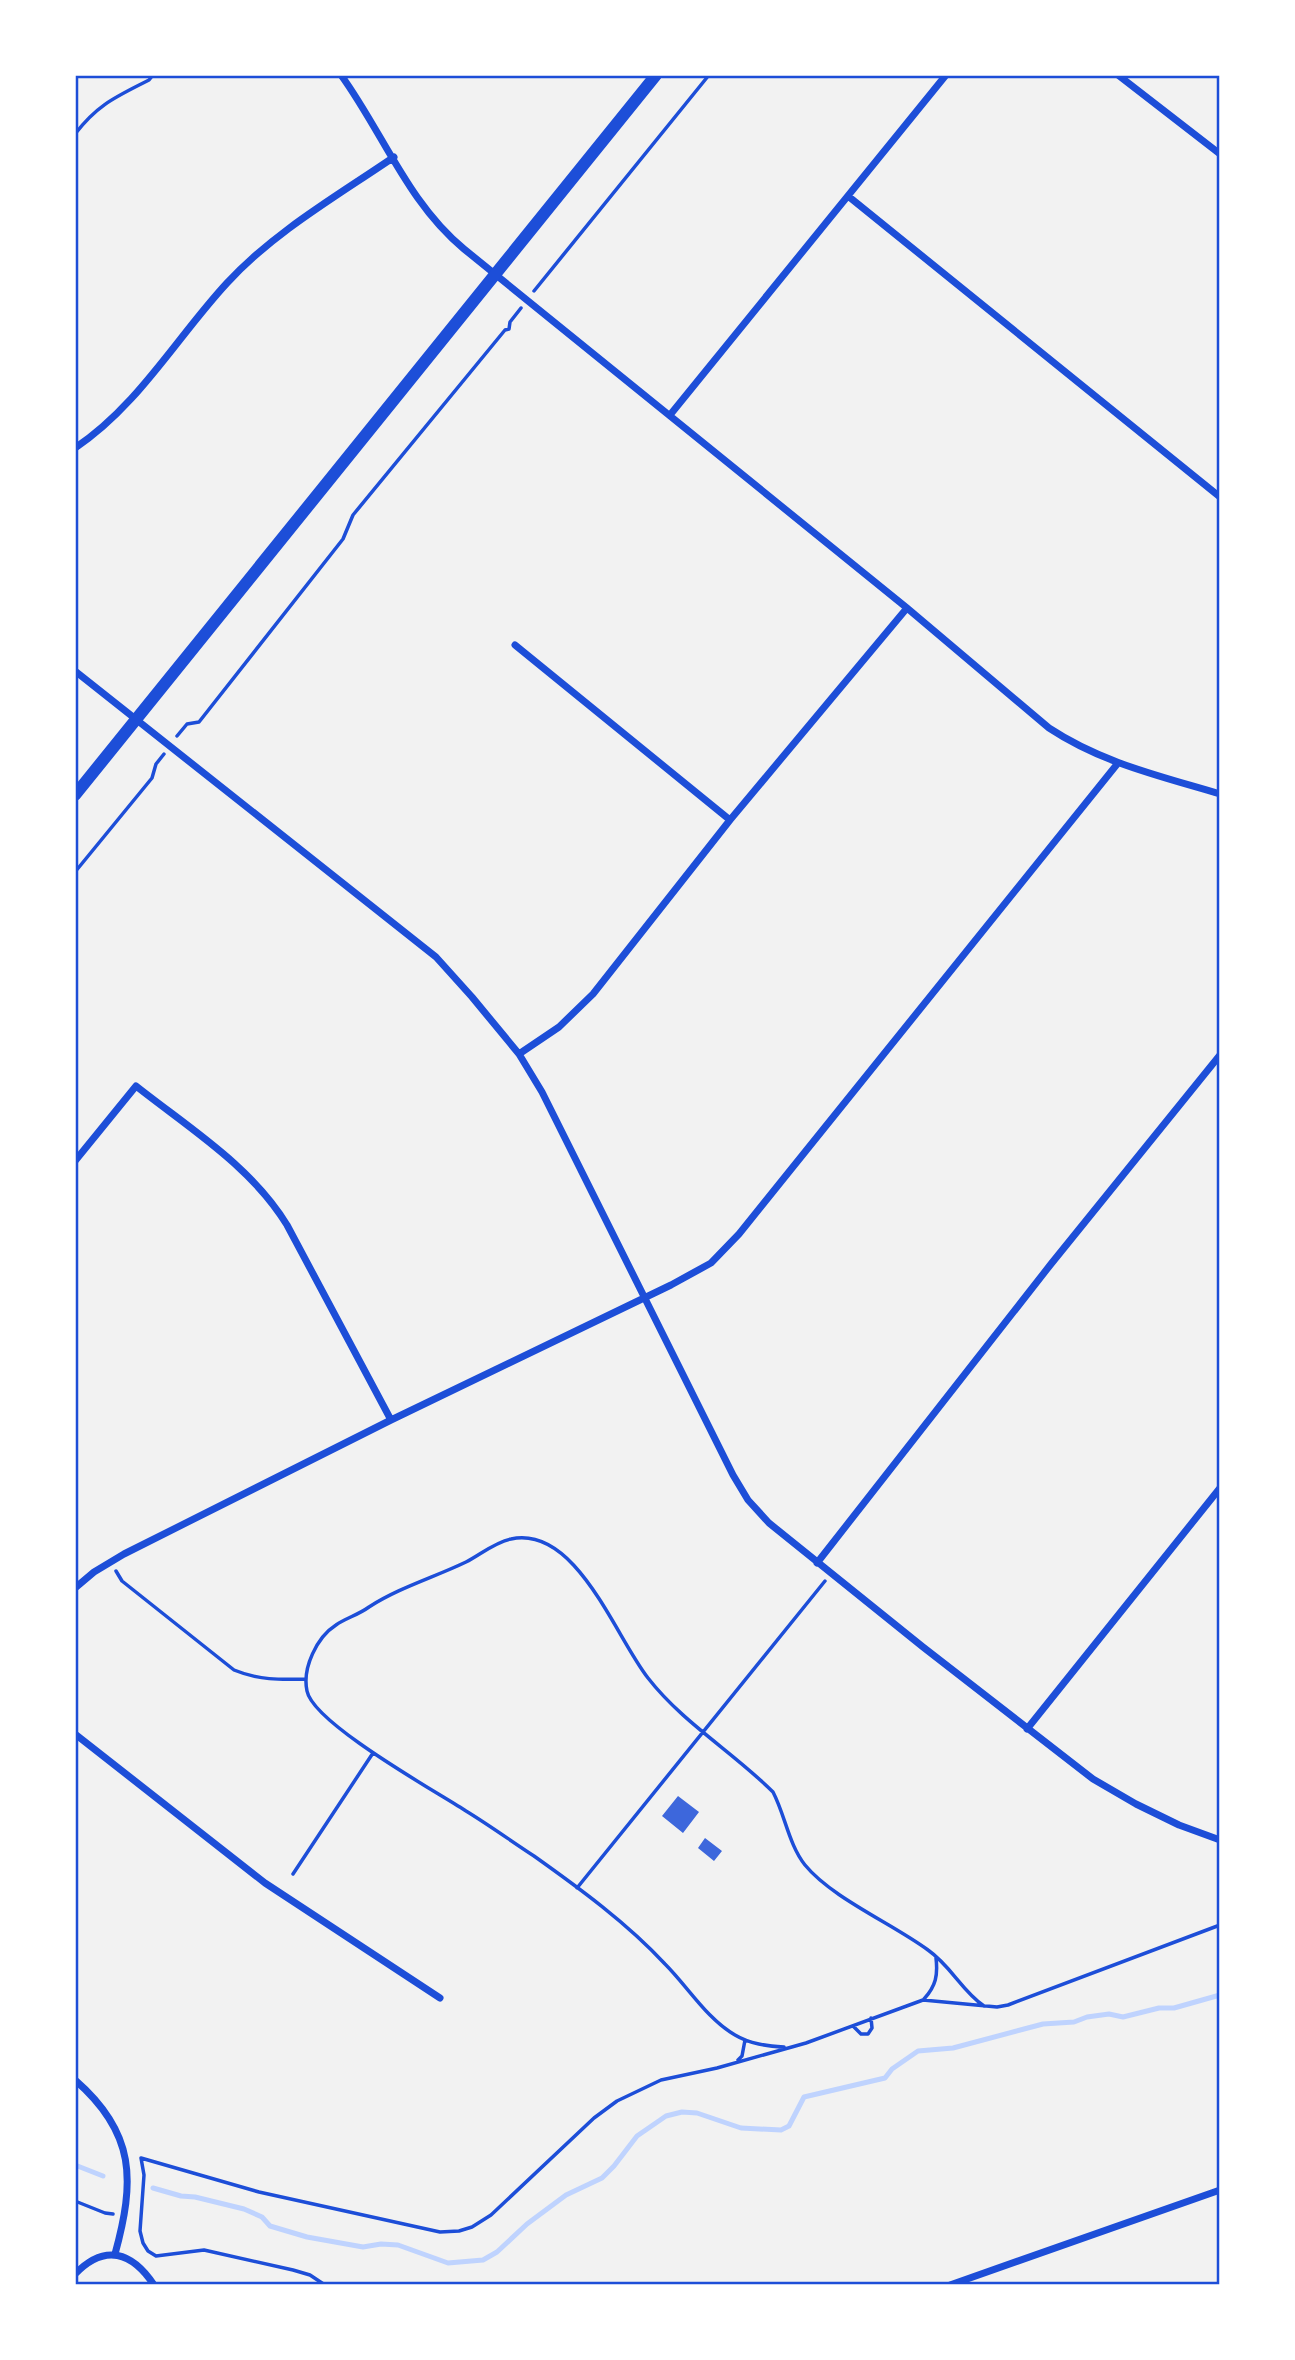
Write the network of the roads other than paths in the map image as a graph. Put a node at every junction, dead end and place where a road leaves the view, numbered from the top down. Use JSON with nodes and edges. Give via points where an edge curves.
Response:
{"nodes":[{"id":1,"x":341,"y":75,"type":"edge"},
{"id":2,"x":656,"y":75,"type":"edge"},
{"id":3,"x":946,"y":75,"type":"edge"},
{"id":4,"x":1118,"y":75,"type":"edge"},
{"id":5,"x":1220,"y":154,"type":"edge"},
{"id":6,"x":394,"y":157,"type":"junction"},
{"id":7,"x":848,"y":196,"type":"junction"},
{"id":8,"x":495,"y":275,"type":"junction"},
{"id":9,"x":670,"y":415,"type":"junction"},
{"id":10,"x":75,"y":448,"type":"edge"},
{"id":11,"x":1220,"y":497,"type":"edge"},
{"id":12,"x":907,"y":608,"type":"junction"},
{"id":13,"x":515,"y":645,"type":"dead end"},
{"id":14,"x":75,"y":671,"type":"edge"},
{"id":15,"x":136,"y":720,"type":"junction"},
{"id":16,"x":1118,"y":763,"type":"junction"},
{"id":17,"x":1220,"y":794,"type":"edge"},
{"id":18,"x":75,"y":795,"type":"edge"},
{"id":19,"x":730,"y":820,"type":"junction"},
{"id":20,"x":519,"y":1054,"type":"junction"},
{"id":21,"x":1220,"y":1055,"type":"edge"},
{"id":22,"x":75,"y":1161,"type":"edge"},
{"id":23,"x":644,"y":1298,"type":"junction"},
{"id":24,"x":391,"y":1420,"type":"junction"},
{"id":25,"x":1220,"y":1488,"type":"edge"},
{"id":26,"x":817,"y":1563,"type":"junction"},
{"id":27,"x":75,"y":1588,"type":"edge"},
{"id":28,"x":1027,"y":1729,"type":"junction"},
{"id":29,"x":75,"y":1734,"type":"edge"},
{"id":30,"x":1220,"y":1840,"type":"edge"},
{"id":31,"x":440,"y":1998,"type":"dead end"},
{"id":32,"x":75,"y":2080,"type":"edge"},
{"id":33,"x":1220,"y":2190,"type":"edge"},
{"id":34,"x":115,"y":2254,"type":"junction"},
{"id":35,"x":76,"y":2273,"type":"edge"},
{"id":36,"x":154,"y":2285,"type":"edge"},
{"id":37,"x":950,"y":2285,"type":"edge"}],
"edges":[{"from":1,"to":6,"type":"street"},
{"from":2,"to":8,"type":"street"},
{"from":3,"to":7,"type":"street"},
{"from":4,"to":5,"type":"street"},
{"from":6,"to":8,"type":"street","via":[[414,195],[447,235]]},
{"from":6,"to":10,"type":"street","via":[[247,264],[118,413]]},
{"from":7,"to":9,"type":"street"},
{"from":7,"to":11,"type":"street"},
{"from":8,"to":9,"type":"street"},
{"from":8,"to":15,"type":"street"},
{"from":9,"to":12,"type":"street"},
{"from":12,"to":16,"type":"street","via":[[1049,727],[1075,745]]},
{"from":12,"to":19,"type":"street"},
{"from":13,"to":19,"type":"street"},
{"from":14,"to":15,"type":"street"},
{"from":15,"to":18,"type":"street"},
{"from":15,"to":20,"type":"street","via":[[436,957]]},
{"from":16,"to":17,"type":"street"},
{"from":16,"to":23,"type":"street","via":[[730,1245],[711,1262]]},
{"from":19,"to":20,"type":"street","via":[[579,1010]]},
{"from":20,"to":23,"type":"street"},
{"from":21,"to":26,"type":"street"},
{"from":22,"to":24,"type":"street","via":[[136,1086],[242,1170],[273,1202],[287,1225]]},
{"from":23,"to":24,"type":"street"},
{"from":23,"to":26,"type":"street","via":[[748,1500]]},
{"from":24,"to":27,"type":"street","via":[[110,1561]]},
{"from":25,"to":28,"type":"street"},
{"from":26,"to":28,"type":"street"},
{"from":28,"to":30,"type":"street","via":[[1093,1779],[1136,1804]]},
{"from":29,"to":31,"type":"street","via":[[265,1883]]},
{"from":32,"to":34,"type":"street","via":[[111,2118],[124,2151],[128,2194]]},
{"from":33,"to":37,"type":"street"},
{"from":34,"to":35,"type":"street","via":[[89,2262]]},
{"from":34,"to":36,"type":"street","via":[[129,2259]]}]}
